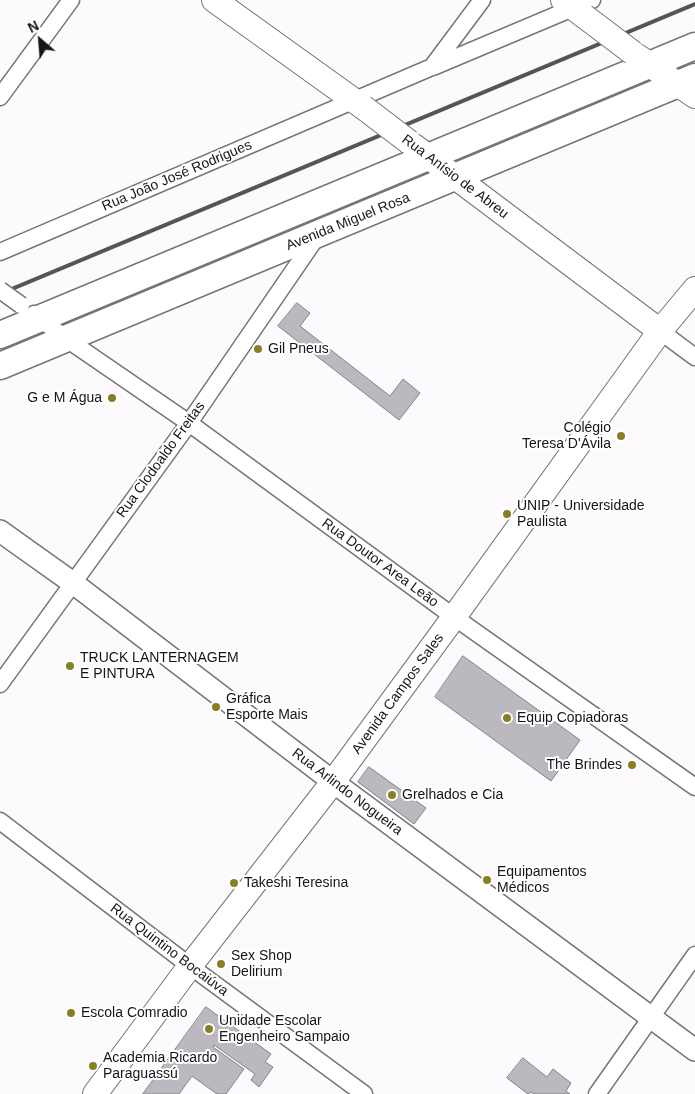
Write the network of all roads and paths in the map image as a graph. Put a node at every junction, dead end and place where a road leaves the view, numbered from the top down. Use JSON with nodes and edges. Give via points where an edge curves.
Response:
{"nodes":[{"id":1,"x":72,"y":0,"type":"edge"},
{"id":2,"x":214,"y":0,"type":"edge"},
{"id":3,"x":482,"y":0,"type":"edge"},
{"id":4,"x":578,"y":6,"type":"edge"},
{"id":5,"x":695,"y":46,"type":"edge"},
{"id":6,"x":642,"y":59,"type":"junction"},
{"id":7,"x":432,"y":67,"type":"junction"},
{"id":8,"x":689,"y":86,"type":"edge"},
{"id":9,"x":0,"y":97,"type":"edge"},
{"id":10,"x":358,"y":104,"type":"junction"},
{"id":11,"x":418,"y":150,"type":"junction"},
{"id":12,"x":455,"y":178,"type":"junction"},
{"id":13,"x":318,"y":234,"type":"junction"},
{"id":14,"x":0,"y":252,"type":"edge"},
{"id":15,"x":695,"y":289,"type":"edge"},
{"id":16,"x":0,"y":290,"type":"edge"},
{"id":17,"x":30,"y":312,"type":"junction"},
{"id":18,"x":660,"y":331,"type":"junction"},
{"id":19,"x":0,"y":335,"type":"edge"},
{"id":20,"x":65,"y":338,"type":"junction"},
{"id":21,"x":695,"y":357,"type":"edge"},
{"id":22,"x":0,"y":366,"type":"edge"},
{"id":23,"x":189,"y":423,"type":"junction"},
{"id":24,"x":0,"y":531,"type":"edge"},
{"id":25,"x":73,"y":583,"type":"junction"},
{"id":26,"x":454,"y":617,"type":"junction"},
{"id":27,"x":0,"y":684,"type":"edge"},
{"id":28,"x":333,"y":782,"type":"junction"},
{"id":29,"x":695,"y":786,"type":"edge"},
{"id":30,"x":0,"y":821,"type":"edge"},
{"id":31,"x":695,"y":955,"type":"edge"},
{"id":32,"x":190,"y":966,"type":"junction"},
{"id":33,"x":652,"y":1018,"type":"junction"},
{"id":34,"x":695,"y":1050,"type":"edge"},
{"id":35,"x":95,"y":1094,"type":"edge"},
{"id":36,"x":364,"y":1094,"type":"edge"},
{"id":37,"x":597,"y":1094,"type":"edge"}],
"edges":[{"from":1,"to":9,"type":"street"},
{"from":2,"to":10,"type":"main road","name":"Rua Anísio de Abreu"},
{"from":3,"to":7,"type":"street"},
{"from":4,"to":6,"type":"main road","bridge":true},
{"from":4,"to":7,"type":"street"},
{"from":5,"to":6,"type":"main road","name":"Avenida Miguel Rosa"},
{"from":6,"to":8,"type":"main road"},
{"from":6,"to":11,"type":"main road","name":"Avenida Miguel Rosa"},
{"from":7,"to":10,"type":"street"},
{"from":8,"to":12,"type":"main road","name":"Avenida Miguel Rosa"},
{"from":10,"to":11,"type":"main road","name":"Rua Anísio de Abreu","bridge":true},
{"from":10,"to":14,"type":"street","name":"Rua João José Rodrigues"},
{"from":11,"to":12,"type":"main road","name":"Rua Anísio de Abreu"},
{"from":11,"to":17,"type":"main road","name":"Avenida Miguel Rosa"},
{"from":12,"to":13,"type":"main road","name":"Avenida Miguel Rosa"},
{"from":12,"to":18,"type":"main road","name":"Rua Anísio de Abreu"},
{"from":13,"to":20,"type":"main road","name":"Avenida Miguel Rosa"},
{"from":13,"to":23,"type":"street","name":"Rua Clodoaldo Freitas"},
{"from":15,"to":18,"type":"main road","name":"Avenida Campos Sales"},
{"from":16,"to":17,"type":"street","name":"Rua Doutor Area Leão","bridge":true},
{"from":17,"to":19,"type":"main road","name":"Avenida Miguel Rosa"},
{"from":17,"to":20,"type":"street","name":"Rua Doutor Area Leão"},
{"from":18,"to":21,"type":"street","name":"Rua Anísio de Abreu"},
{"from":18,"to":26,"type":"main road","name":"Avenida Campos Sales"},
{"from":20,"to":22,"type":"main road","name":"Avenida Miguel Rosa"},
{"from":20,"to":23,"type":"street","name":"Rua Doutor Area Leão"},
{"from":23,"to":25,"type":"street","name":"Rua Clodoaldo Freitas"},
{"from":23,"to":26,"type":"street","name":"Rua Doutor Area Leão"},
{"from":24,"to":25,"type":"street","name":"Rua Arlindo Nogueira"},
{"from":25,"to":27,"type":"street","name":"Rua Clodoaldo Freitas"},
{"from":25,"to":28,"type":"street","name":"Rua Arlindo Nogueira"},
{"from":26,"to":28,"type":"main road","name":"Avenida Campos Sales"},
{"from":26,"to":29,"type":"street","name":"Rua Doutor Area Leão"},
{"from":28,"to":32,"type":"main road","name":"Avenida Campos Sales"},
{"from":28,"to":33,"type":"street","name":"Rua Arlindo Nogueira"},
{"from":30,"to":32,"type":"street","name":"Rua Quintino Bocaiúva"},
{"from":31,"to":33,"type":"street"},
{"from":32,"to":35,"type":"main road","name":"Avenida Campos Sales"},
{"from":32,"to":36,"type":"street","name":"Rua Quintino Bocaiúva"},
{"from":33,"to":34,"type":"street","name":"Rua Arlindo Nogueira"},
{"from":33,"to":37,"type":"street"}]}
